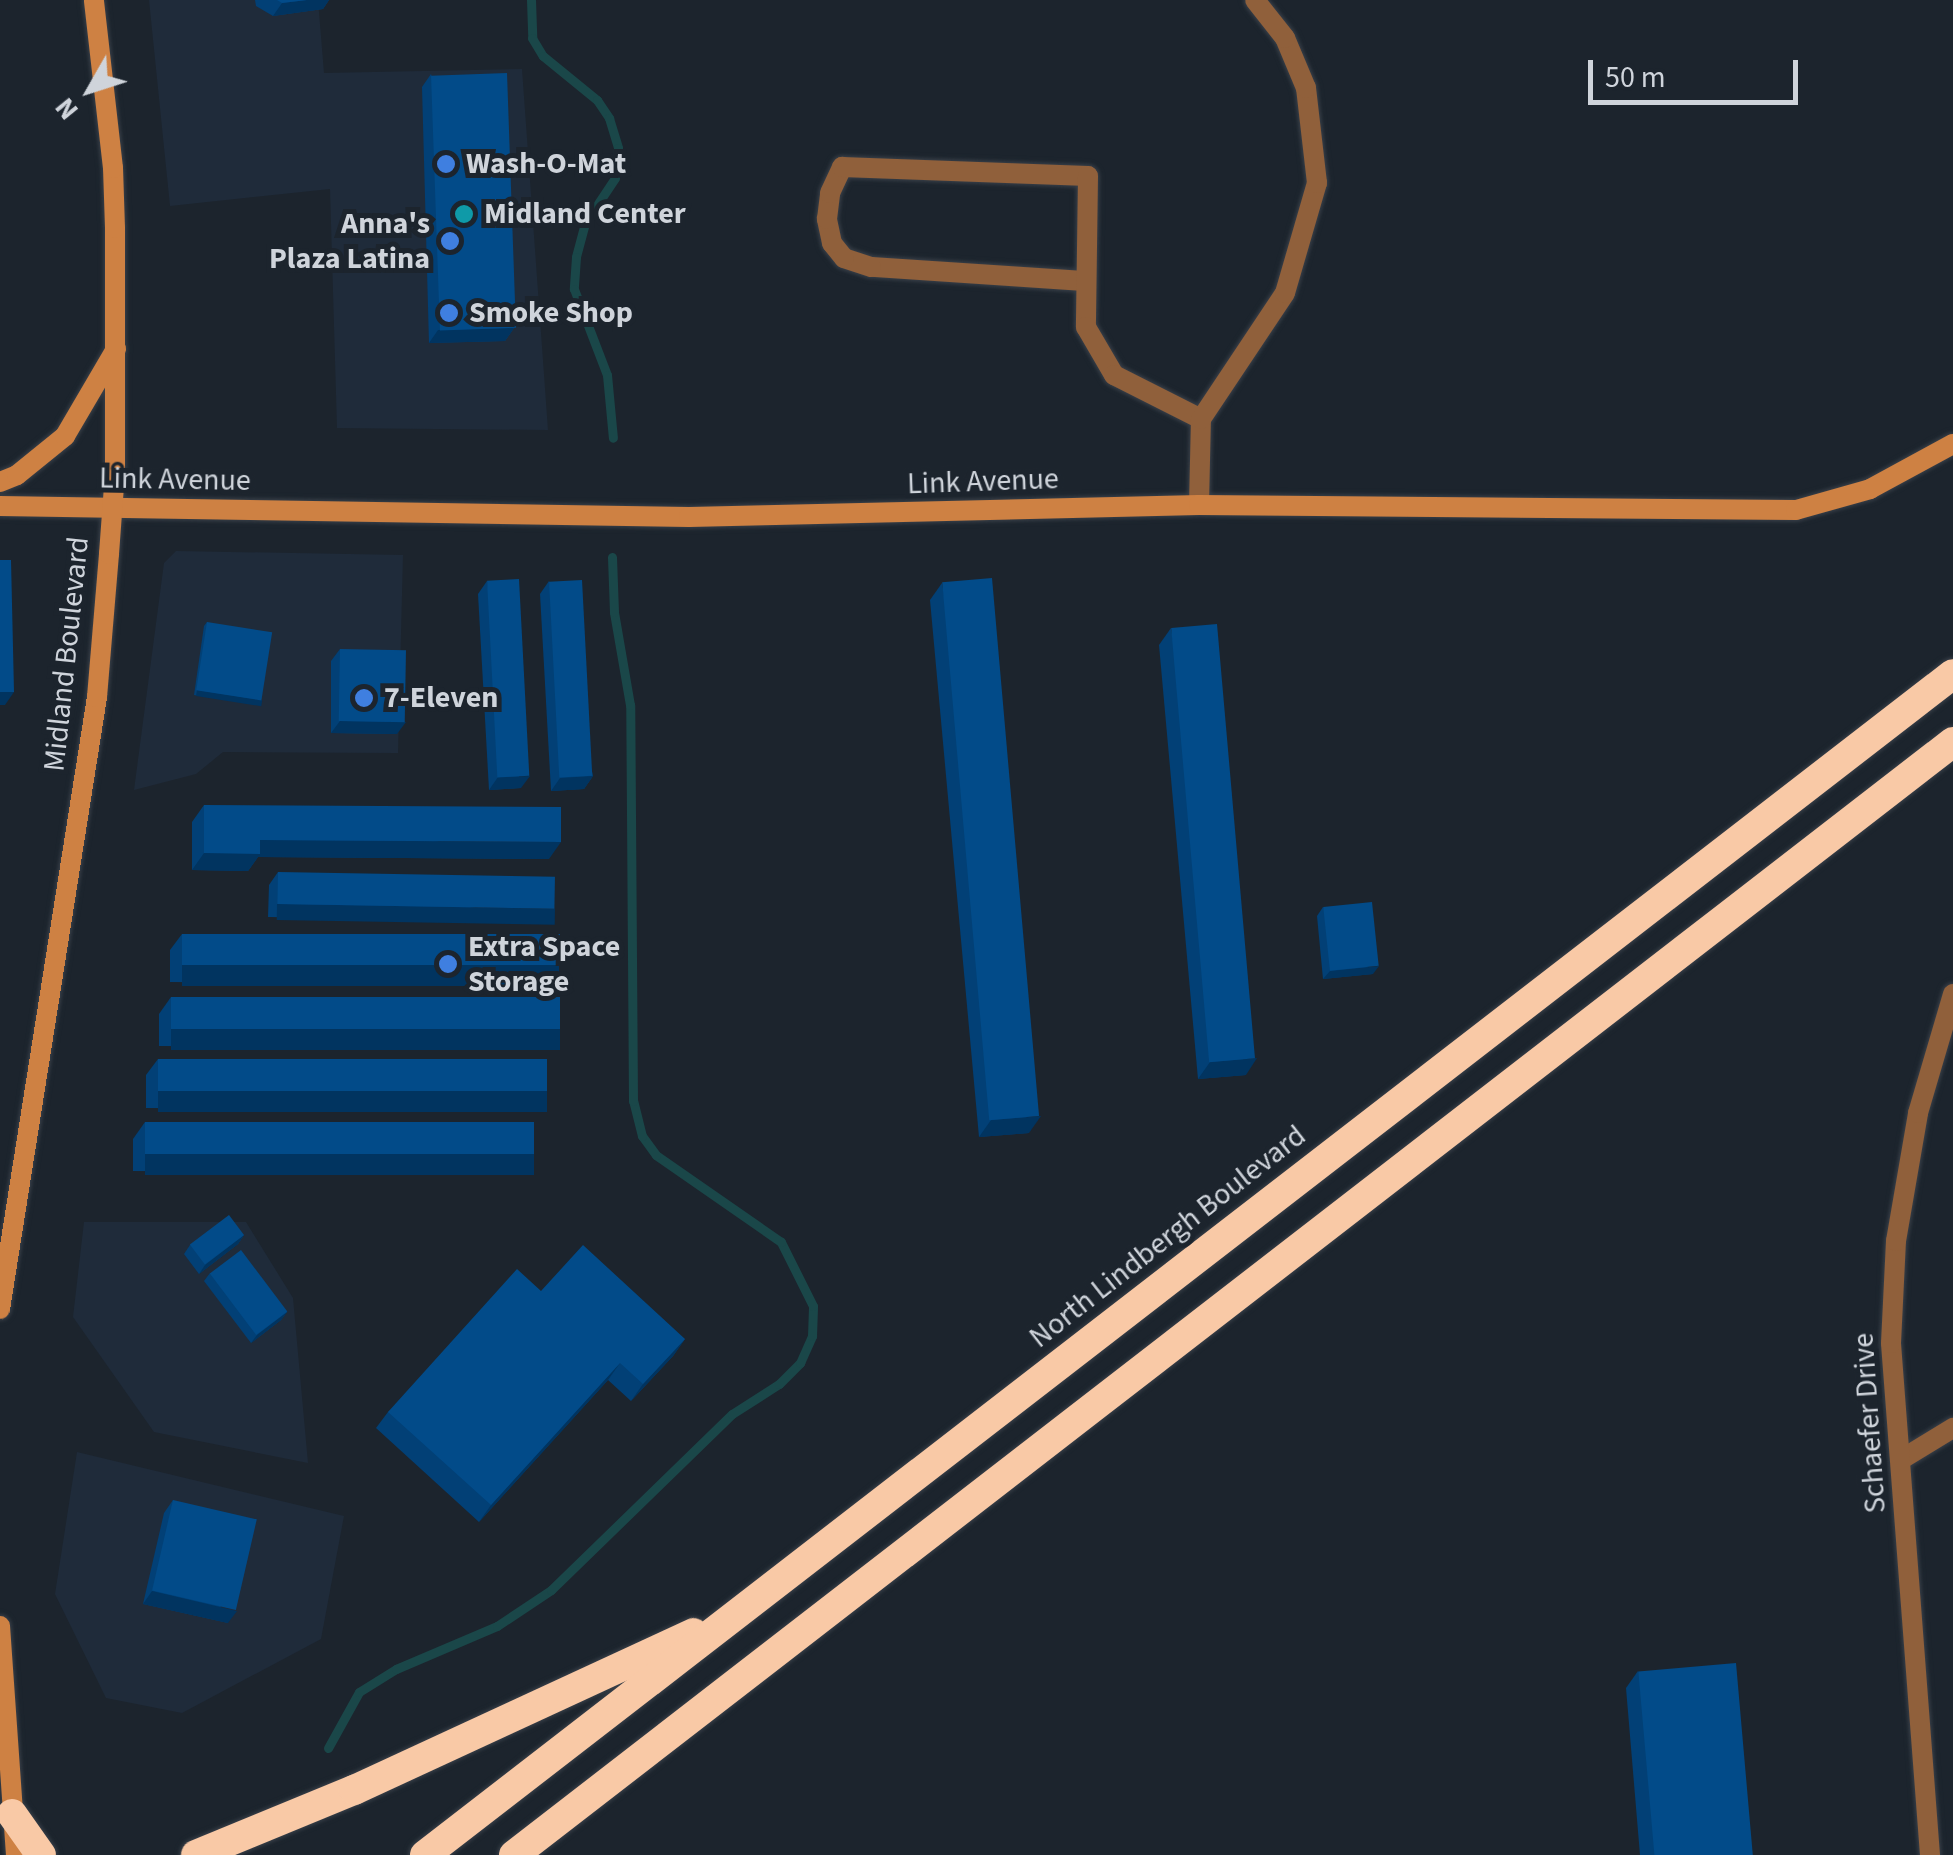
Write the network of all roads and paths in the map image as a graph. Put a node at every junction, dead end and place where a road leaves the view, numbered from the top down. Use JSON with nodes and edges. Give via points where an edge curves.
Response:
{"nodes":[{"id":1,"x":94,"y":0,"type":"edge"},
{"id":2,"x":1255,"y":0,"type":"edge"},
{"id":3,"x":1084,"y":281,"type":"junction"},
{"id":4,"x":117,"y":347,"type":"junction"},
{"id":5,"x":1201,"y":419,"type":"junction"},
{"id":6,"x":1953,"y":444,"type":"edge"},
{"id":7,"x":0,"y":482,"type":"edge"},
{"id":8,"x":1199,"y":505,"type":"junction"},
{"id":9,"x":0,"y":506,"type":"edge"},
{"id":10,"x":112,"y":510,"type":"junction"},
{"id":11,"x":1953,"y":674,"type":"edge"},
{"id":12,"x":1953,"y":742,"type":"edge"},
{"id":13,"x":1953,"y":994,"type":"edge"},
{"id":14,"x":0,"y":1309,"type":"edge"},
{"id":15,"x":1953,"y":1428,"type":"edge"},
{"id":16,"x":1902,"y":1459,"type":"junction"},
{"id":17,"x":734,"y":1616,"type":"junction"},
{"id":18,"x":0,"y":1626,"type":"edge"},
{"id":19,"x":12,"y":1814,"type":"junction"},
{"id":20,"x":557,"y":1822,"type":"junction"},
{"id":21,"x":16,"y":1855,"type":"edge"},
{"id":22,"x":41,"y":1855,"type":"edge"},
{"id":23,"x":196,"y":1855,"type":"edge"},
{"id":24,"x":425,"y":1855,"type":"edge"},
{"id":25,"x":514,"y":1855,"type":"edge"},
{"id":26,"x":532,"y":1855,"type":"edge"},
{"id":27,"x":1930,"y":1855,"type":"edge"}],
"edges":[{"from":1,"to":4,"type":"street","name":"Midland Boulevard","via":[[113,168]]},
{"from":2,"to":5,"type":"street","via":[[1285,38],[1306,88],[1317,183],[1284,293]]},
{"from":3,"to":3,"type":"street","via":[[871,268],[844,258],[832,244],[830,192],[842,167],[1088,176]]},
{"from":3,"to":5,"type":"street","via":[[1086,327],[1114,375]]},
{"from":4,"to":7,"type":"street","via":[[65,436]]},
{"from":4,"to":10,"type":"street","name":"Midland Boulevard"},
{"from":5,"to":8,"type":"street"},
{"from":6,"to":8,"type":"street","name":"Link Avenue","via":[[1870,489],[1796,510]]},
{"from":8,"to":10,"type":"street","name":"Link Avenue","via":[[690,518]]},
{"from":9,"to":10,"type":"street","name":"Link Avenue"},
{"from":10,"to":14,"type":"street","name":"Midland Boulevard","via":[[97,697]]},
{"from":11,"to":17,"type":"highway","name":"North Lindbergh Boulevard"},
{"from":12,"to":20,"type":"highway"},
{"from":13,"to":16,"type":"street","name":"Schaefer Drive","via":[[1918,1113],[1896,1241],[1891,1343]]},
{"from":15,"to":16,"type":"street"},
{"from":16,"to":27,"type":"street","name":"Schaefer Drive"},
{"from":17,"to":23,"type":"highway"},
{"from":17,"to":24,"type":"highway","name":"North Lindbergh Boulevard"},
{"from":18,"to":19,"type":"street"},
{"from":19,"to":21,"type":"street"},
{"from":19,"to":22,"type":"highway"},
{"from":20,"to":25,"type":"highway"},
{"from":20,"to":26,"type":"highway"}]}
